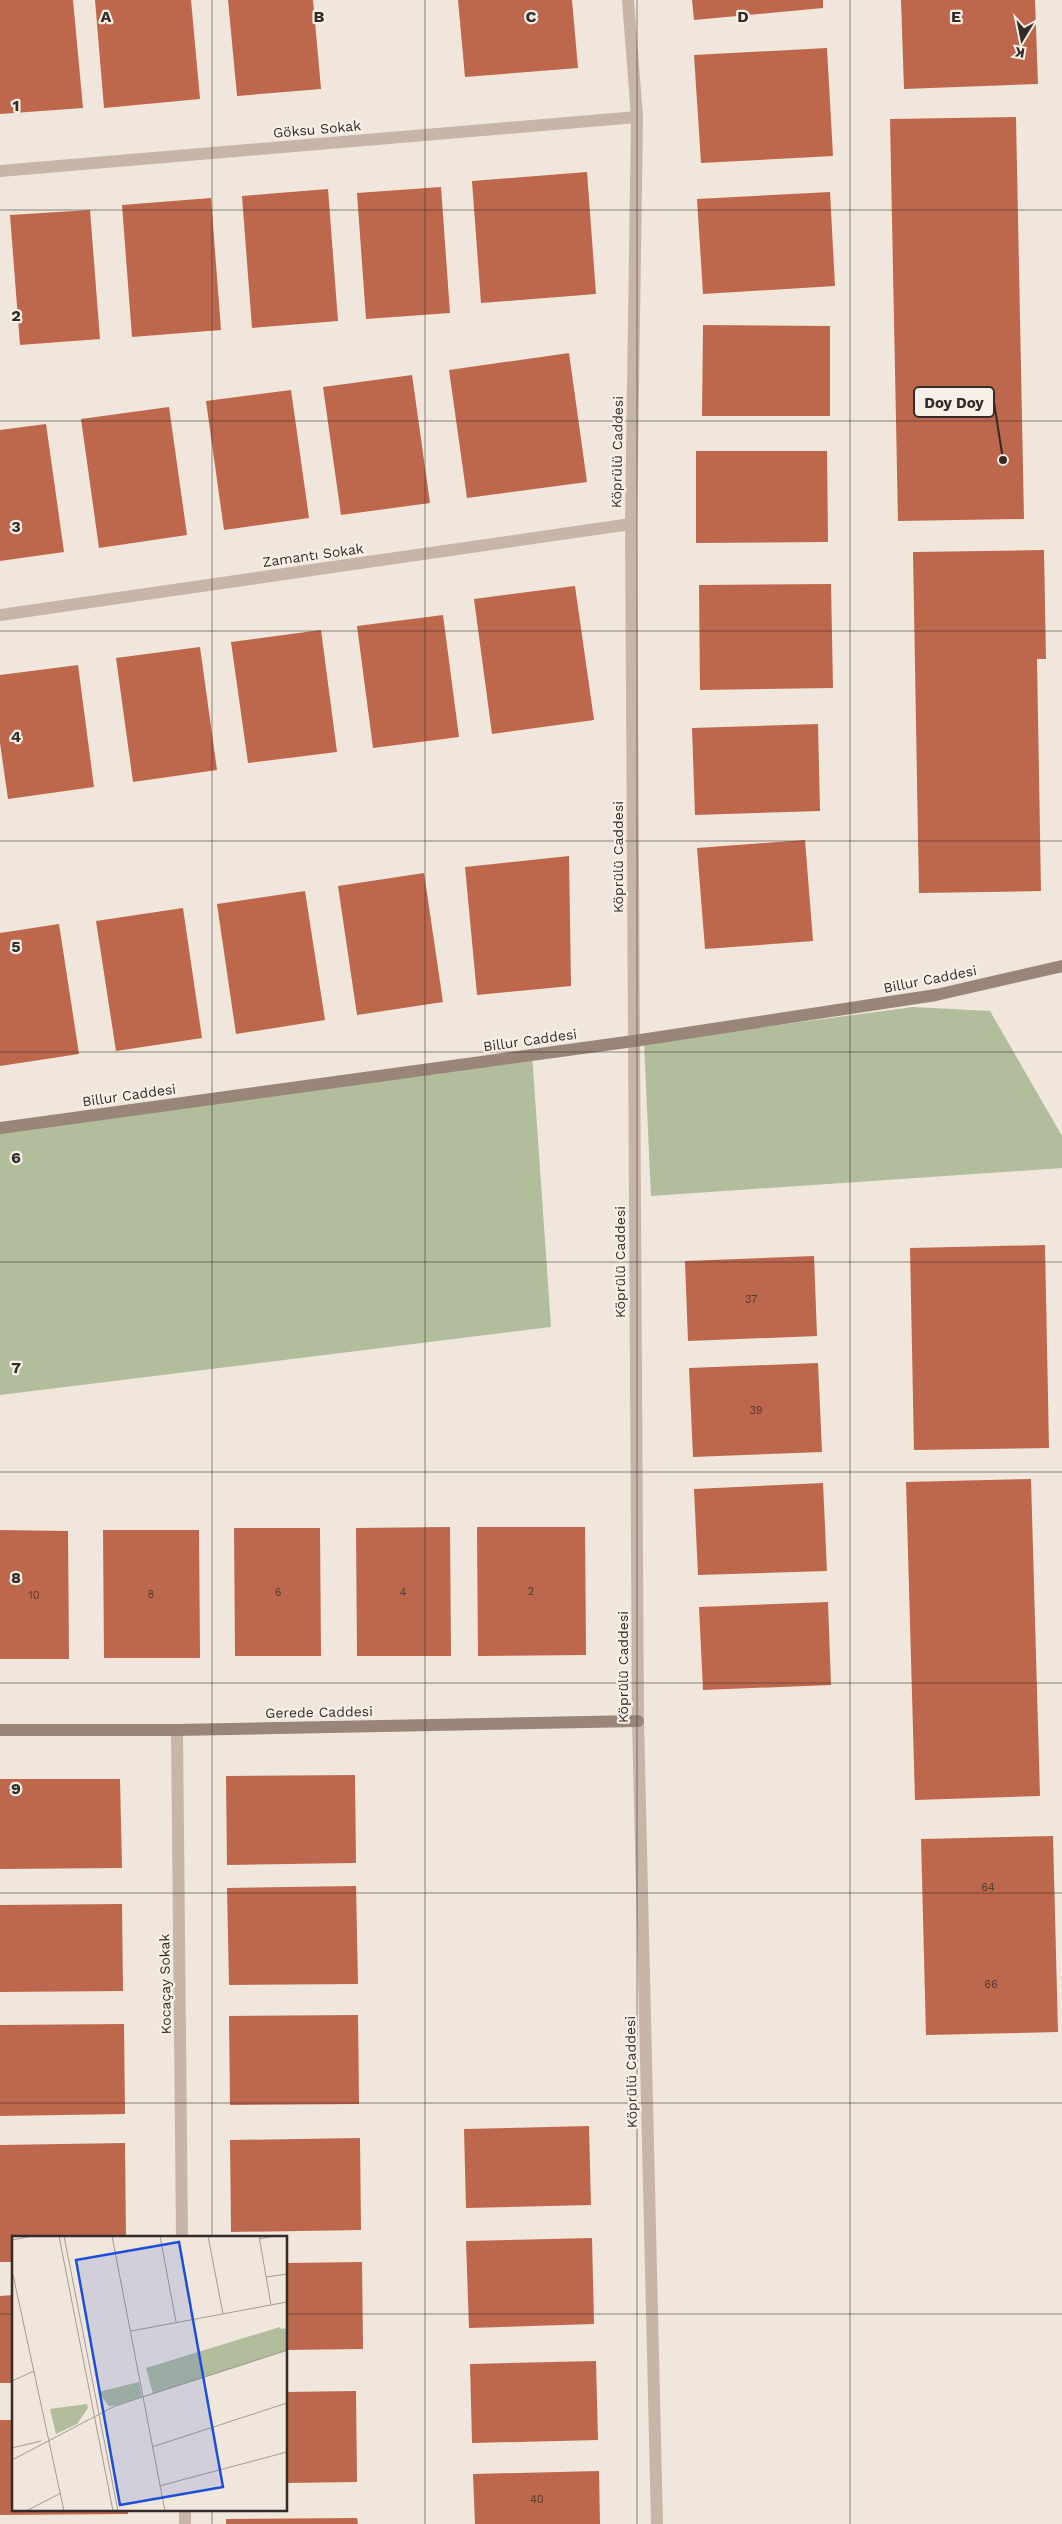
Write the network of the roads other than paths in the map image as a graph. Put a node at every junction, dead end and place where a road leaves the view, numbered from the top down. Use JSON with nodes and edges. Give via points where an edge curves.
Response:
{"nodes":[{"id":1,"x":628,"y":0,"type":"edge"},
{"id":2,"x":637,"y":116,"type":"junction"},
{"id":3,"x":0,"y":171,"type":"edge"},
{"id":4,"x":631,"y":524,"type":"junction"},
{"id":5,"x":0,"y":615,"type":"edge"},
{"id":6,"x":1062,"y":966,"type":"edge"},
{"id":7,"x":634,"y":1041,"type":"junction"},
{"id":8,"x":0,"y":1128,"type":"edge"},
{"id":9,"x":638,"y":1721,"type":"junction"},
{"id":10,"x":0,"y":1730,"type":"edge"},
{"id":11,"x":177,"y":1730,"type":"junction"},
{"id":12,"x":182,"y":2236,"type":"edge"},
{"id":13,"x":656,"y":2524,"type":"edge"}],
"edges":[{"from":1,"to":2,"type":"street","name":"Köprülü Caddesi"},
{"from":2,"to":3,"type":"street","name":"Göksu Sokak"},
{"from":2,"to":4,"type":"street","name":"Köprülü Caddesi"},
{"from":4,"to":5,"type":"street","name":"Zamantı Sokak"},
{"from":4,"to":7,"type":"street","name":"Köprülü Caddesi"},
{"from":6,"to":7,"type":"street","name":"Billur Caddesi","via":[[936,994]]},
{"from":7,"to":8,"type":"street","name":"Billur Caddesi"},
{"from":7,"to":9,"type":"street","name":"Köprülü Caddesi"},
{"from":9,"to":11,"type":"street","name":"Gerede Caddesi"},
{"from":9,"to":13,"type":"street","name":"Köprülü Caddesi"},
{"from":10,"to":11,"type":"street","name":"Gerede Caddesi"},
{"from":11,"to":12,"type":"street","name":"Kocaçay Sokak"}]}
